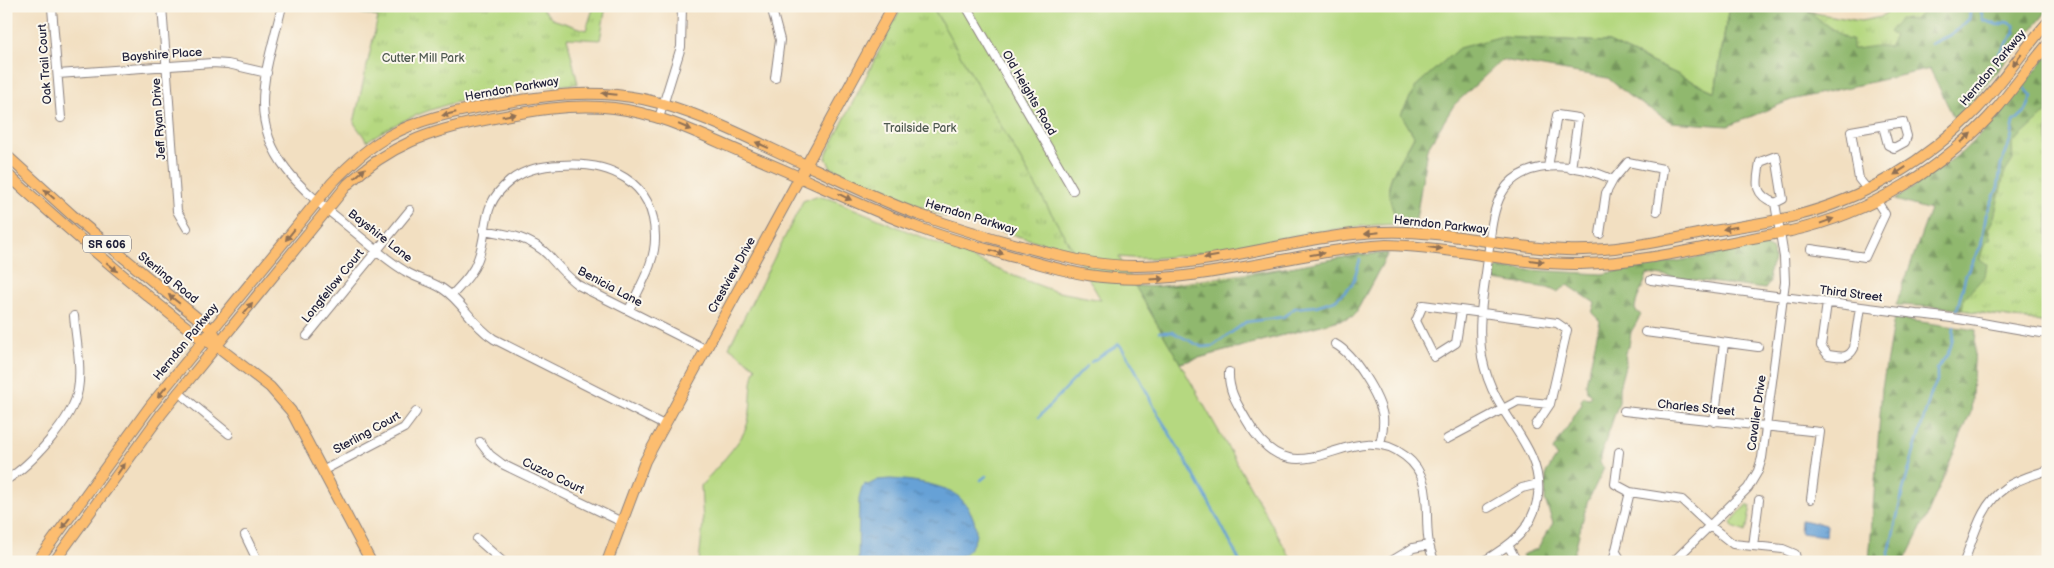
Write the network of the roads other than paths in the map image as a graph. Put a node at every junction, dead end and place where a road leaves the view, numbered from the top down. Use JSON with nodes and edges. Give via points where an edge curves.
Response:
{"nodes":[{"id":1,"x":162,"y":6,"type":"edge"},
{"id":2,"x":282,"y":6,"type":"edge"},
{"id":3,"x":682,"y":6,"type":"edge"},
{"id":4,"x":771,"y":6,"type":"edge"},
{"id":5,"x":893,"y":6,"type":"edge"},
{"id":6,"x":966,"y":6,"type":"edge"},
{"id":7,"x":52,"y":8,"type":"dead end"},
{"id":8,"x":2048,"y":22,"type":"edge"},
{"id":9,"x":2048,"y":44,"type":"edge"},
{"id":10,"x":166,"y":66,"type":"junction"},
{"id":11,"x":267,"y":73,"type":"junction"},
{"id":12,"x":58,"y":74,"type":"junction"},
{"id":13,"x":775,"y":78,"type":"dead end"},
{"id":14,"x":664,"y":104,"type":"junction"},
{"id":15,"x":61,"y":118,"type":"dead end"},
{"id":16,"x":660,"y":118,"type":"junction"},
{"id":17,"x":1883,"y":126,"type":"dead end"},
{"id":18,"x":6,"y":155,"type":"edge"},
{"id":19,"x":807,"y":166,"type":"junction"},
{"id":20,"x":1548,"y":167,"type":"junction"},
{"id":21,"x":1571,"y":169,"type":"junction"},
{"id":22,"x":6,"y":173,"type":"edge"},
{"id":23,"x":800,"y":177,"type":"junction"},
{"id":24,"x":1613,"y":180,"type":"junction"},
{"id":25,"x":1867,"y":189,"type":"junction"},
{"id":26,"x":1073,"y":190,"type":"dead end"},
{"id":27,"x":1876,"y":200,"type":"junction"},
{"id":28,"x":317,"y":201,"type":"junction"},
{"id":29,"x":1775,"y":203,"type":"junction"},
{"id":30,"x":328,"y":209,"type":"junction"},
{"id":31,"x":410,"y":210,"type":"dead end"},
{"id":32,"x":1656,"y":211,"type":"dead end"},
{"id":33,"x":1778,"y":220,"type":"junction"},
{"id":34,"x":187,"y":228,"type":"dead end"},
{"id":35,"x":483,"y":230,"type":"junction"},
{"id":36,"x":1780,"y":233,"type":"junction"},
{"id":37,"x":1600,"y":234,"type":"dead end"},
{"id":38,"x":1490,"y":242,"type":"junction"},
{"id":39,"x":377,"y":250,"type":"junction"},
{"id":40,"x":1811,"y":250,"type":"dead end"},
{"id":41,"x":1489,"y":255,"type":"junction"},
{"id":42,"x":1651,"y":280,"type":"dead end"},
{"id":43,"x":452,"y":296,"type":"junction"},
{"id":44,"x":1784,"y":296,"type":"junction"},
{"id":45,"x":1827,"y":302,"type":"junction"},
{"id":46,"x":1860,"y":307,"type":"junction"},
{"id":47,"x":629,"y":310,"type":"junction"},
{"id":48,"x":1461,"y":311,"type":"junction"},
{"id":49,"x":1481,"y":313,"type":"junction"},
{"id":50,"x":74,"y":316,"type":"dead end"},
{"id":51,"x":212,"y":330,"type":"junction"},
{"id":52,"x":1646,"y":332,"type":"dead end"},
{"id":53,"x":2048,"y":334,"type":"edge"},
{"id":54,"x":306,"y":336,"type":"dead end"},
{"id":55,"x":203,"y":340,"type":"junction"},
{"id":56,"x":1724,"y":343,"type":"junction"},
{"id":57,"x":1335,"y":344,"type":"dead end"},
{"id":58,"x":217,"y":346,"type":"junction"},
{"id":59,"x":1758,"y":347,"type":"dead end"},
{"id":60,"x":705,"y":348,"type":"junction"},
{"id":61,"x":1229,"y":372,"type":"dead end"},
{"id":62,"x":178,"y":392,"type":"junction"},
{"id":63,"x":1550,"y":404,"type":"junction"},
{"id":64,"x":1502,"y":408,"type":"junction"},
{"id":65,"x":1624,"y":411,"type":"dead end"},
{"id":66,"x":416,"y":412,"type":"dead end"},
{"id":67,"x":1714,"y":422,"type":"junction"},
{"id":68,"x":664,"y":425,"type":"junction"},
{"id":69,"x":1536,"y":425,"type":"dead end"},
{"id":70,"x":1766,"y":425,"type":"junction"},
{"id":71,"x":229,"y":434,"type":"dead end"},
{"id":72,"x":1447,"y":439,"type":"dead end"},
{"id":73,"x":480,"y":442,"type":"dead end"},
{"id":74,"x":1380,"y":444,"type":"junction"},
{"id":75,"x":1619,"y":452,"type":"dead end"},
{"id":76,"x":324,"y":470,"type":"junction"},
{"id":77,"x":2048,"y":470,"type":"edge"},
{"id":78,"x":6,"y":480,"type":"edge"},
{"id":79,"x":1538,"y":484,"type":"junction"},
{"id":80,"x":1630,"y":492,"type":"junction"},
{"id":81,"x":1811,"y":499,"type":"dead end"},
{"id":82,"x":1759,"y":500,"type":"dead end"},
{"id":83,"x":1488,"y":508,"type":"dead end"},
{"id":84,"x":622,"y":522,"type":"junction"},
{"id":85,"x":1709,"y":525,"type":"junction"},
{"id":86,"x":245,"y":535,"type":"dead end"},
{"id":87,"x":478,"y":539,"type":"dead end"},
{"id":88,"x":1429,"y":545,"type":"junction"},
{"id":89,"x":1753,"y":546,"type":"junction"},
{"id":90,"x":1509,"y":547,"type":"junction"},
{"id":91,"x":1616,"y":552,"type":"junction"},
{"id":92,"x":37,"y":562,"type":"edge"},
{"id":93,"x":54,"y":562,"type":"edge"},
{"id":94,"x":258,"y":562,"type":"edge"},
{"id":95,"x":371,"y":562,"type":"edge"},
{"id":96,"x":503,"y":562,"type":"edge"},
{"id":97,"x":608,"y":562,"type":"edge"},
{"id":98,"x":1390,"y":562,"type":"edge"},
{"id":99,"x":1435,"y":562,"type":"edge"},
{"id":100,"x":1482,"y":562,"type":"edge"},
{"id":101,"x":1518,"y":562,"type":"edge"},
{"id":102,"x":1613,"y":562,"type":"edge"},
{"id":103,"x":1622,"y":562,"type":"edge"},
{"id":104,"x":1673,"y":562,"type":"edge"},
{"id":105,"x":1797,"y":562,"type":"edge"},
{"id":106,"x":1964,"y":562,"type":"edge"}],
"edges":[{"from":1,"to":10,"type":"street","name":"Jeff Ryan Drive"},
{"from":2,"to":11,"type":"street","name":"Bayshire Lane"},
{"from":3,"to":14,"type":"street","via":[[681,47]]},
{"from":4,"to":13,"type":"street","via":[[780,40]]},
{"from":5,"to":19,"type":"main road","name":"Crestview Drive"},
{"from":6,"to":26,"type":"street","name":"Old Heights Road"},
{"from":7,"to":12,"type":"street","name":"Oak Trail Court"},
{"from":8,"to":25,"type":"main road","name":"Herndon Parkway","one_way":true,"via":[[1989,95],[1960,125],[1919,159]]},
{"from":27,"to":9,"type":"main road","name":"Herndon Parkway","one_way":true,"via":[[1925,171],[1967,137],[1997,108]]},
{"from":10,"to":11,"type":"street","name":"Bayshire Place","via":[[228,64]]},
{"from":10,"to":12,"type":"street","name":"Bayshire Place"},
{"from":10,"to":34,"type":"street","name":"Jeff Ryan Drive","via":[[177,211]]},
{"from":11,"to":28,"type":"street","name":"Bayshire Lane","via":[[264,110],[272,146],[287,172]]},
{"from":12,"to":15,"type":"street","name":"Oak Trail Court"},
{"from":14,"to":16,"type":"street"},
{"from":19,"to":14,"type":"main road","name":"Herndon Parkway","one_way":true},
{"from":14,"to":28,"type":"main road","name":"Herndon Parkway","one_way":true,"via":[[610,94],[565,93],[513,100],[427,119],[389,136],[365,152]]},
{"from":16,"to":23,"type":"main road","name":"Herndon Parkway","one_way":true},
{"from":30,"to":16,"type":"main road","name":"Herndon Parkway","one_way":true,"via":[[348,184],[372,163],[408,141],[433,131],[560,107],[610,108]]},
{"from":17,"to":25,"type":"street","via":[[1851,131],[1859,179]]},
{"from":51,"to":18,"type":"main road","name":"Sterling Road","number":"SR 606","one_way":true,"via":[[72,215]]},
{"from":19,"to":23,"type":"main road","name":"Crestview Drive"},
{"from":38,"to":19,"type":"main road","name":"Herndon Parkway","one_way":true,"via":[[1418,233],[1377,232],[1158,266],[1107,264],[1076,260],[943,223]]},
{"from":20,"to":21,"type":"street"},
{"from":20,"to":21,"type":"street","via":[[1557,115],[1578,118]]},
{"from":20,"to":38,"type":"street","via":[[1530,169],[1504,189],[1495,208]]},
{"from":21,"to":24,"type":"street"},
{"from":22,"to":55,"type":"main road","number":"SR 606","one_way":true,"via":[[75,236]]},
{"from":23,"to":41,"type":"main road","name":"Herndon Parkway","one_way":true,"via":[[940,235],[1060,270],[1106,278],[1166,278],[1372,246],[1417,246]]},
{"from":23,"to":60,"type":"main road","name":"Crestview Drive"},
{"from":24,"to":32,"type":"street","via":[[1628,162],[1663,169]]},
{"from":24,"to":37,"type":"street","via":[[1606,193]]},
{"from":25,"to":33,"type":"main road","name":"Herndon Parkway"},
{"from":36,"to":27,"type":"main road","name":"Herndon Parkway","one_way":true,"via":[[1820,224]]},
{"from":27,"to":40,"type":"street","via":[[1885,214],[1865,257]]},
{"from":28,"to":30,"type":"street","name":"Bayshire Lane"},
{"from":28,"to":51,"type":"main road","name":"Herndon Parkway","one_way":true},
{"from":29,"to":29,"type":"street","via":[[1783,199],[1776,156],[1760,162],[1757,185],[1765,199]]},
{"from":29,"to":33,"type":"street","name":"Cavalier Drive"},
{"from":30,"to":39,"type":"street","name":"Bayshire Lane"},
{"from":58,"to":30,"type":"main road","name":"Herndon Parkway","one_way":true},
{"from":31,"to":39,"type":"street","name":"Longfellow Court"},
{"from":33,"to":36,"type":"street","name":"Cavalier Drive"},
{"from":33,"to":38,"type":"main road","name":"Herndon Parkway","one_way":true,"via":[[1610,249],[1567,250]]},
{"from":35,"to":43,"type":"street","via":[[473,271]]},
{"from":35,"to":47,"type":"street","name":"Benicia Lane","via":[[526,240],[547,254],[578,285]]},
{"from":35,"to":47,"type":"street","via":[[495,197],[522,173],[545,166],[581,163],[619,173],[644,197],[656,234],[653,258]]},
{"from":41,"to":36,"type":"main road","name":"Herndon Parkway","one_way":true,"via":[[1550,263],[1606,263]]},
{"from":36,"to":44,"type":"street","name":"Cavalier Drive","via":[[1786,268]]},
{"from":38,"to":41,"type":"street"},
{"from":39,"to":43,"type":"street","name":"Bayshire Lane","via":[[406,272]]},
{"from":39,"to":54,"type":"street","name":"Longfellow Court"},
{"from":41,"to":49,"type":"street"},
{"from":42,"to":44,"type":"street","name":"Third Street"},
{"from":43,"to":68,"type":"street","name":"Bayshire Lane","via":[[474,324],[494,339]]},
{"from":44,"to":45,"type":"street","name":"Third Street"},
{"from":44,"to":70,"type":"street","name":"Cavalier Drive"},
{"from":45,"to":46,"type":"street","name":"Third Street"},
{"from":45,"to":46,"type":"street","via":[[1821,346],[1828,355],[1845,357],[1851,354]]},
{"from":46,"to":53,"type":"street","name":"Third Street","via":[[1946,316],[1988,326]]},
{"from":47,"to":60,"type":"street","name":"Benicia Lane"},
{"from":48,"to":48,"type":"street","via":[[1456,343],[1434,357],[1416,320],[1419,311],[1423,305]]},
{"from":48,"to":49,"type":"street"},
{"from":49,"to":63,"type":"street","via":[[1556,323],[1567,330]]},
{"from":49,"to":64,"type":"street","via":[[1484,366]]},
{"from":50,"to":78,"type":"street","via":[[79,383],[75,402],[40,452]]},
{"from":51,"to":55,"type":"main road","name":"Herndon Parkway"},
{"from":51,"to":58,"type":"main road"},
{"from":52,"to":56,"type":"street"},
{"from":55,"to":58,"type":"main road","number":"SR 606"},
{"from":55,"to":92,"type":"main road","name":"Herndon Parkway","one_way":true,"via":[[151,405]]},
{"from":56,"to":59,"type":"street"},
{"from":56,"to":67,"type":"street"},
{"from":57,"to":74,"type":"street","via":[[1353,359],[1377,399],[1383,418]]},
{"from":58,"to":62,"type":"main road","name":"Herndon Parkway"},
{"from":58,"to":76,"type":"main road","via":[[281,397]]},
{"from":60,"to":68,"type":"main road","name":"Crestview Drive"},
{"from":61,"to":74,"type":"street","via":[[1232,396],[1255,436],[1279,455],[1302,460],[1361,444]]},
{"from":62,"to":71,"type":"street"},
{"from":93,"to":62,"type":"main road","name":"Herndon Parkway","one_way":true},
{"from":63,"to":64,"type":"street","via":[[1518,401]]},
{"from":63,"to":69,"type":"street"},
{"from":64,"to":72,"type":"street"},
{"from":64,"to":79,"type":"street","via":[[1531,456]]},
{"from":65,"to":67,"type":"street","name":"Charles Street"},
{"from":66,"to":76,"type":"street","name":"Sterling Court","via":[[404,428]]},
{"from":67,"to":70,"type":"street","name":"Charles Street"},
{"from":68,"to":84,"type":"main road","name":"Crestview Drive","via":[[645,461]]},
{"from":70,"to":81,"type":"street","name":"Charles Street","via":[[1820,432]]},
{"from":70,"to":85,"type":"street","name":"Cavalier Drive","via":[[1762,458],[1754,479]]},
{"from":73,"to":84,"type":"street","name":"Cuzco Court","via":[[502,464]]},
{"from":74,"to":88,"type":"street","via":[[1406,456],[1420,472],[1427,492]]},
{"from":75,"to":80,"type":"street","via":[[1615,484]]},
{"from":76,"to":95,"type":"main road"},
{"from":77,"to":106,"type":"street","via":[[2014,483],[1996,496],[1982,516]]},
{"from":79,"to":83,"type":"street","via":[[1522,488]]},
{"from":79,"to":90,"type":"street","via":[[1531,519]]},
{"from":80,"to":85,"type":"street","via":[[1682,500]]},
{"from":80,"to":91,"type":"street"},
{"from":82,"to":89,"type":"street"},
{"from":84,"to":97,"type":"main road","name":"Crestview Drive"},
{"from":85,"to":89,"type":"street","via":[[1733,544]]},
{"from":85,"to":104,"type":"street","name":"Cavalier Drive"},
{"from":86,"to":94,"type":"street"},
{"from":87,"to":96,"type":"street"},
{"from":88,"to":98,"type":"street","via":[[1413,548]]},
{"from":88,"to":99,"type":"street"},
{"from":89,"to":105,"type":"street","via":[[1783,549],[1795,554]]},
{"from":90,"to":100,"type":"street"},
{"from":90,"to":101,"type":"street"},
{"from":91,"to":102,"type":"street"},
{"from":91,"to":103,"type":"street"}]}
